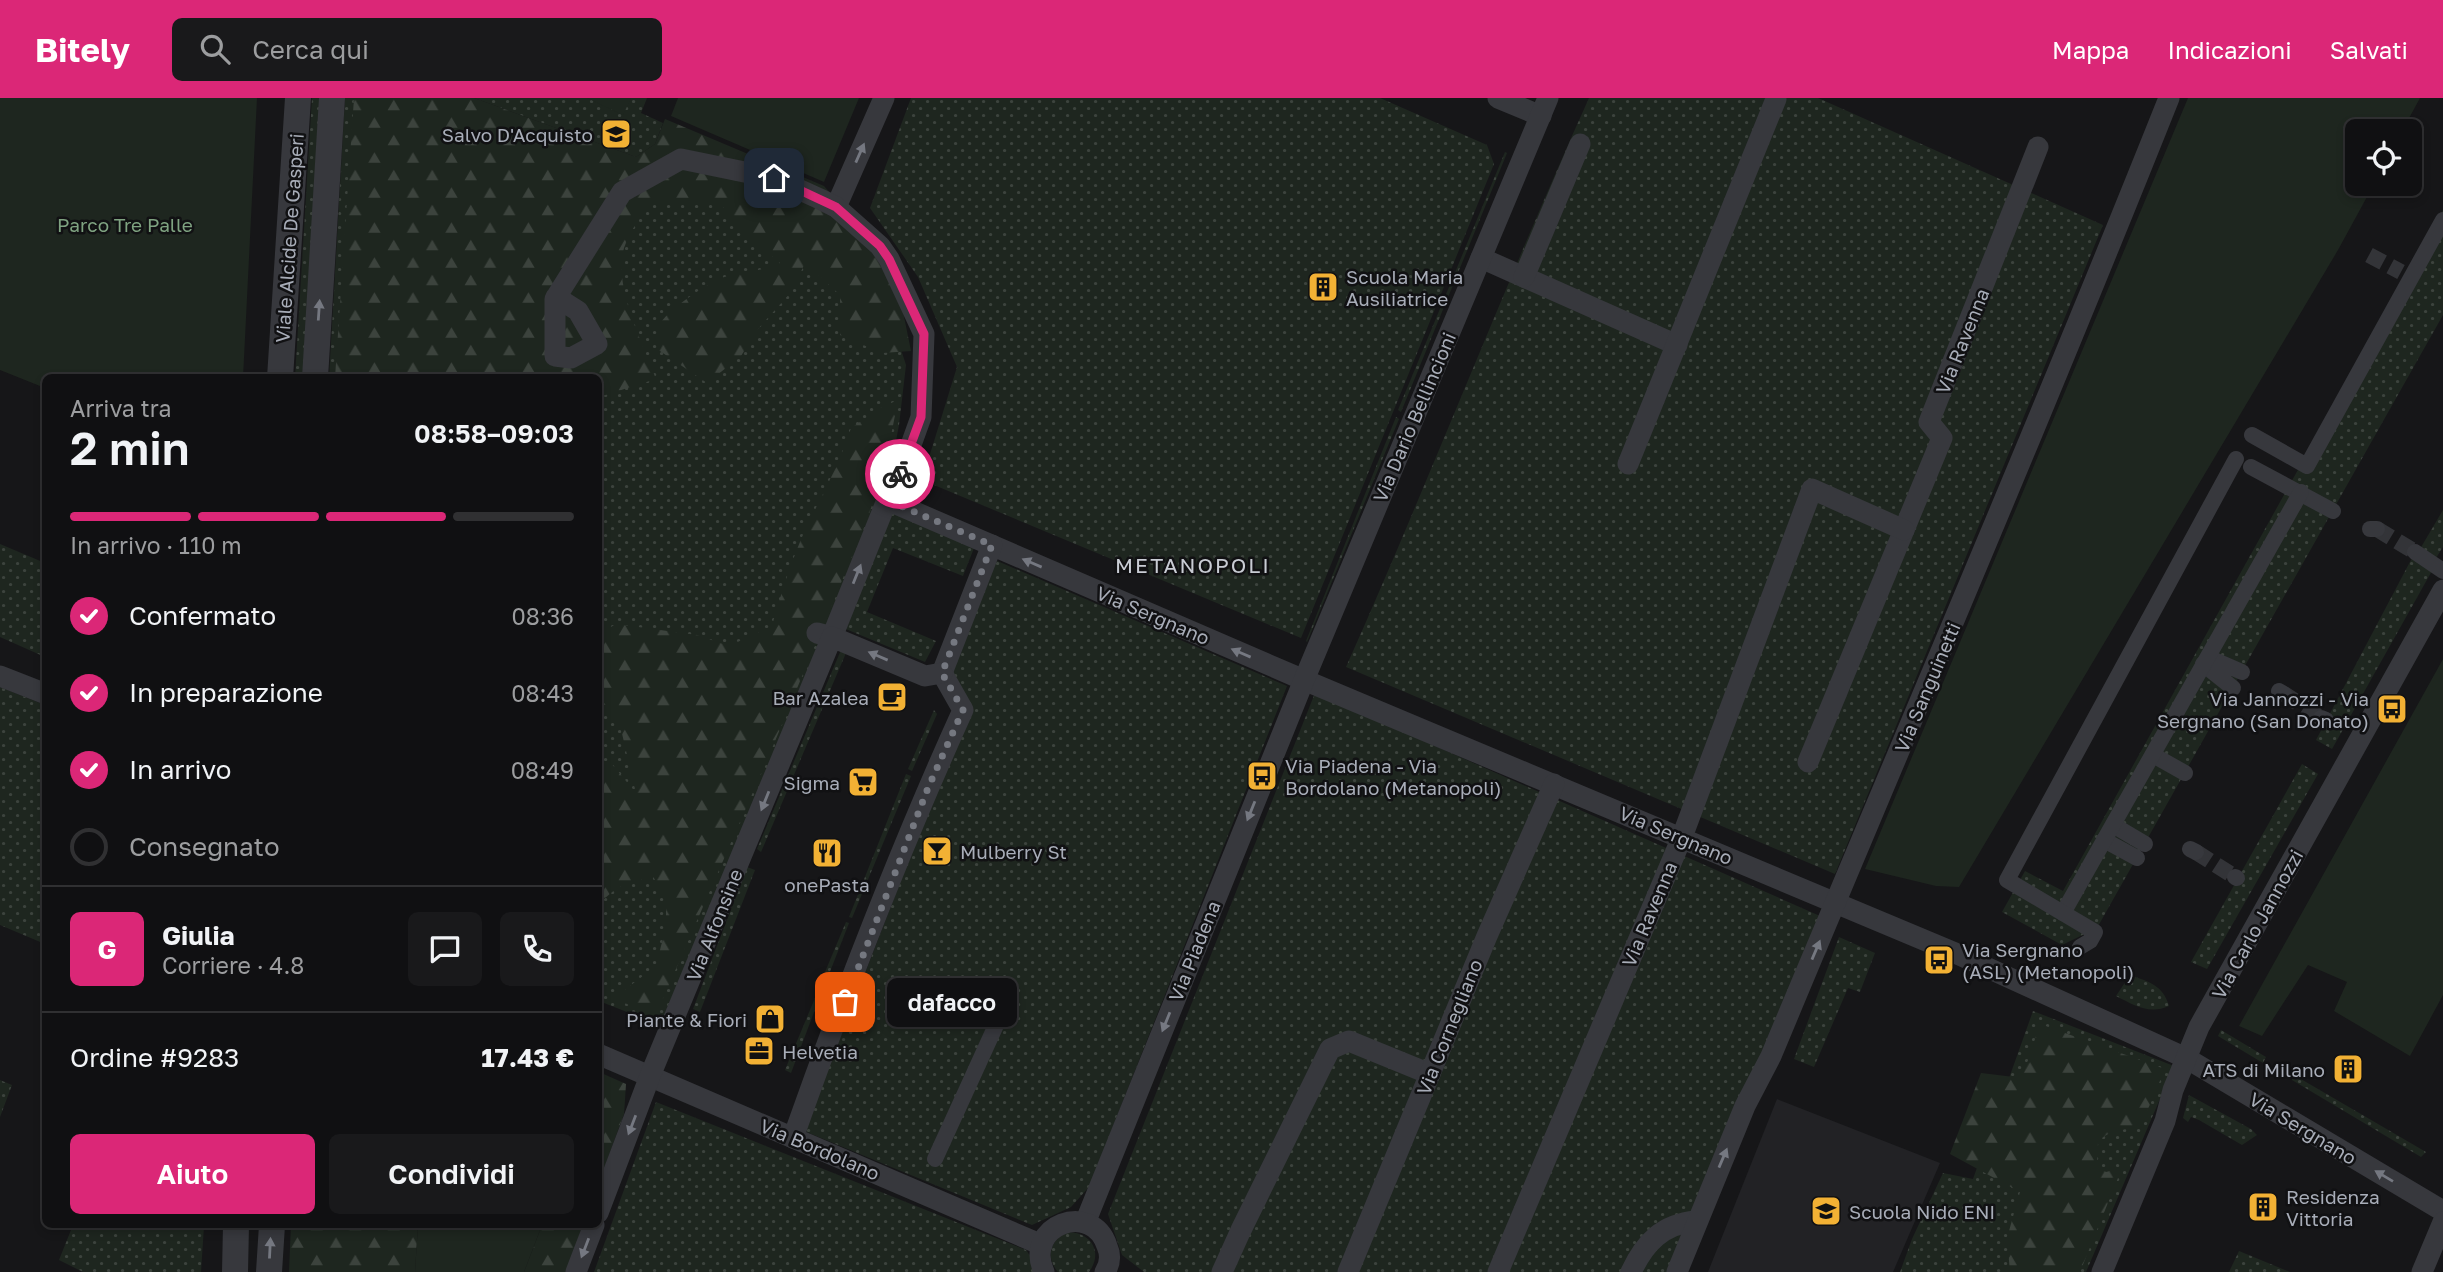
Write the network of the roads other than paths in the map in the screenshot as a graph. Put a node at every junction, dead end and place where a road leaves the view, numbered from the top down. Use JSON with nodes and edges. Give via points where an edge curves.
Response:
{"nodes":[{"id":1,"x":298,"y":98,"type":"edge"},
{"id":2,"x":332,"y":98,"type":"edge"},
{"id":3,"x":884,"y":98,"type":"edge"},
{"id":4,"x":1498,"y":98,"type":"edge"},
{"id":5,"x":2169,"y":98,"type":"edge"},
{"id":6,"x":1776,"y":99,"type":"edge"},
{"id":7,"x":1544,"y":107,"type":"edge"},
{"id":8,"x":1580,"y":144,"type":"dead end"},
{"id":9,"x":2038,"y":147,"type":"dead end"},
{"id":10,"x":836,"y":207,"type":"junction"},
{"id":11,"x":2443,"y":220,"type":"edge"},
{"id":12,"x":1481,"y":258,"type":"junction"},
{"id":13,"x":1524,"y":277,"type":"junction"},
{"id":14,"x":556,"y":297,"type":"dead end"},
{"id":15,"x":1677,"y":345,"type":"junction"},
{"id":16,"x":280,"y":374,"type":"edge"},
{"id":17,"x":315,"y":374,"type":"edge"},
{"id":18,"x":2252,"y":435,"type":"dead end"},
{"id":19,"x":2236,"y":459,"type":"dead end"},
{"id":20,"x":1628,"y":464,"type":"dead end"},
{"id":21,"x":2252,"y":467,"type":"dead end"},
{"id":22,"x":2301,"y":492,"type":"junction"},
{"id":23,"x":887,"y":500,"type":"junction"},
{"id":24,"x":2333,"y":511,"type":"dead end"},
{"id":25,"x":1904,"y":530,"type":"junction"},
{"id":26,"x":992,"y":545,"type":"junction"},
{"id":27,"x":2415,"y":552,"type":"tunnel mouth"},
{"id":28,"x":2443,"y":570,"type":"edge"},
{"id":29,"x":2441,"y":600,"type":"edge"},
{"id":30,"x":824,"y":635,"type":"junction"},
{"id":31,"x":2203,"y":664,"type":"junction"},
{"id":32,"x":2242,"y":672,"type":"dead end"},
{"id":33,"x":942,"y":673,"type":"junction"},
{"id":34,"x":0,"y":676,"type":"edge"},
{"id":35,"x":1304,"y":680,"type":"junction"},
{"id":36,"x":2233,"y":688,"type":"dead end"},
{"id":37,"x":42,"y":692,"type":"edge"},
{"id":38,"x":2153,"y":755,"type":"junction"},
{"id":39,"x":1808,"y":762,"type":"dead end"},
{"id":40,"x":2185,"y":773,"type":"dead end"},
{"id":41,"x":1555,"y":784,"type":"junction"},
{"id":42,"x":2113,"y":825,"type":"junction"},
{"id":43,"x":1682,"y":837,"type":"junction"},
{"id":44,"x":2104,"y":840,"type":"junction"},
{"id":45,"x":2145,"y":844,"type":"dead end"},
{"id":46,"x":2137,"y":858,"type":"dead end"},
{"id":47,"x":1836,"y":901,"type":"junction"},
{"id":48,"x":2063,"y":913,"type":"junction"},
{"id":49,"x":2090,"y":946,"type":"dead end"},
{"id":50,"x":1007,"y":1001,"type":"dead end"},
{"id":51,"x":602,"y":1056,"type":"edge"},
{"id":52,"x":2186,"y":1058,"type":"junction"},
{"id":53,"x":1430,"y":1073,"type":"junction"},
{"id":54,"x":650,"y":1076,"type":"junction"},
{"id":55,"x":793,"y":1138,"type":"junction"},
{"id":56,"x":935,"y":1158,"type":"dead end"},
{"id":57,"x":602,"y":1202,"type":"edge"},
{"id":58,"x":2443,"y":1211,"type":"edge"},
{"id":59,"x":1696,"y":1221,"type":"junction"},
{"id":60,"x":2443,"y":1222,"type":"edge"},
{"id":61,"x":1086,"y":1223,"type":"junction"},
{"id":62,"x":236,"y":1228,"type":"edge"},
{"id":63,"x":272,"y":1228,"type":"edge"},
{"id":64,"x":593,"y":1228,"type":"edge"},
{"id":65,"x":1042,"y":1245,"type":"junction"},
{"id":66,"x":1110,"y":1271,"type":"edge"},
{"id":67,"x":235,"y":1272,"type":"edge"},
{"id":68,"x":269,"y":1272,"type":"edge"},
{"id":69,"x":576,"y":1272,"type":"edge"},
{"id":70,"x":1044,"y":1272,"type":"edge"},
{"id":71,"x":1222,"y":1272,"type":"edge"},
{"id":72,"x":1348,"y":1272,"type":"edge"},
{"id":73,"x":1498,"y":1272,"type":"edge"},
{"id":74,"x":1631,"y":1272,"type":"edge"},
{"id":75,"x":1676,"y":1272,"type":"edge"},
{"id":76,"x":2102,"y":1272,"type":"edge"},
{"id":77,"x":2421,"y":1272,"type":"edge"}],
"edges":[{"from":1,"to":16,"type":"street","name":"Viale Alcide De Gasperi"},
{"from":17,"to":2,"type":"street","name":"Viale Alcide De Gasperi","one_way":true},
{"from":10,"to":3,"type":"street","one_way":true},
{"from":4,"to":7,"type":"street"},
{"from":5,"to":47,"type":"street","name":"Via Sanguinetti"},
{"from":6,"to":15,"type":"street"},
{"from":7,"to":12,"type":"street","name":"Via Dario Bellincioni"},
{"from":8,"to":13,"type":"street"},
{"from":9,"to":25,"type":"street","name":"Via Ravenna","via":[[1929,422],[1942,438]]},
{"from":10,"to":14,"type":"street","name":"Via Alfonsine","via":[[774,178],[681,159],[622,192]]},
{"from":10,"to":23,"type":"street","name":"Via Alfonsine","via":[[880,246],[924,334],[921,417]]},
{"from":11,"to":18,"type":"street","via":[[2406,274],[2306,466]]},
{"from":12,"to":13,"type":"street"},
{"from":12,"to":35,"type":"street","name":"Via Dario Bellincioni"},
{"from":13,"to":15,"type":"street"},
{"from":15,"to":20,"type":"street"},
{"from":19,"to":48,"type":"street","via":[[2007,880]]},
{"from":21,"to":22,"type":"street"},
{"from":22,"to":24,"type":"street"},
{"from":22,"to":31,"type":"street"},
{"from":23,"to":26,"type":"street","name":"Via Sergnano"},
{"from":30,"to":23,"type":"street","name":"Via Alfonsine","one_way":true},
{"from":25,"to":39,"type":"street","name":"Via Ravenna"},
{"from":25,"to":43,"type":"street","name":"Via Ravenna","via":[[1812,489]]},
{"from":26,"to":33,"type":"street"},
{"from":35,"to":26,"type":"street","name":"Via Sergnano","one_way":true},
{"from":27,"to":28,"type":"street"},
{"from":29,"to":52,"type":"street","name":"Via Carlo Jannozzi","via":[[2199,1027]]},
{"from":33,"to":30,"type":"street","one_way":true,"via":[[925,676]]},
{"from":30,"to":54,"type":"street","name":"Via Alfonsine","one_way":true},
{"from":31,"to":32,"type":"street","via":[[2212,659]]},
{"from":31,"to":36,"type":"street"},
{"from":31,"to":38,"type":"street"},
{"from":33,"to":55,"type":"street","via":[[963,710],[879,911]]},
{"from":34,"to":37,"type":"street"},
{"from":35,"to":41,"type":"street","name":"Via Sergnano"},
{"from":35,"to":61,"type":"street","name":"Via Piadena","one_way":true},
{"from":38,"to":40,"type":"street"},
{"from":38,"to":42,"type":"street"},
{"from":41,"to":43,"type":"street","name":"Via Sergnano"},
{"from":41,"to":53,"type":"street","name":"Via Cornegliano"},
{"from":42,"to":44,"type":"street"},
{"from":42,"to":45,"type":"street"},
{"from":43,"to":47,"type":"street","name":"Via Sergnano"},
{"from":43,"to":73,"type":"street","name":"Via Ravenna"},
{"from":44,"to":46,"type":"street"},
{"from":44,"to":48,"type":"street"},
{"from":47,"to":52,"type":"street","name":"Via Sergnano"},
{"from":59,"to":47,"type":"street","name":"Via Sanguinetti","one_way":true},
{"from":48,"to":49,"type":"street","via":[[2095,932]]},
{"from":50,"to":56,"type":"street"},
{"from":51,"to":54,"type":"street","name":"Via Bordolano"},
{"from":58,"to":52,"type":"street","name":"Via Sergnano","one_way":true},
{"from":52,"to":76,"type":"street","name":"Via Carlo Jannozzi"},
{"from":53,"to":71,"type":"street","via":[[1349,1041],[1330,1049]]},
{"from":53,"to":72,"type":"street","name":"Via Cornegliano"},
{"from":54,"to":55,"type":"street","name":"Via Bordolano"},
{"from":54,"to":57,"type":"street","name":"Via Alfonsine","one_way":true},
{"from":55,"to":65,"type":"street","name":"Via Bordolano"},
{"from":59,"to":74,"type":"street","via":[[1679,1222],[1658,1234]]},
{"from":59,"to":75,"type":"street","name":"Via Sanguinetti"},
{"from":60,"to":77,"type":"street"},
{"from":61,"to":65,"type":"street","via":[[1059,1224]]},
{"from":61,"to":66,"type":"street","via":[[1105,1240]]},
{"from":62,"to":67,"type":"street"},
{"from":68,"to":63,"type":"street","one_way":true},
{"from":64,"to":69,"type":"street","one_way":true},
{"from":65,"to":70,"type":"street"}]}
